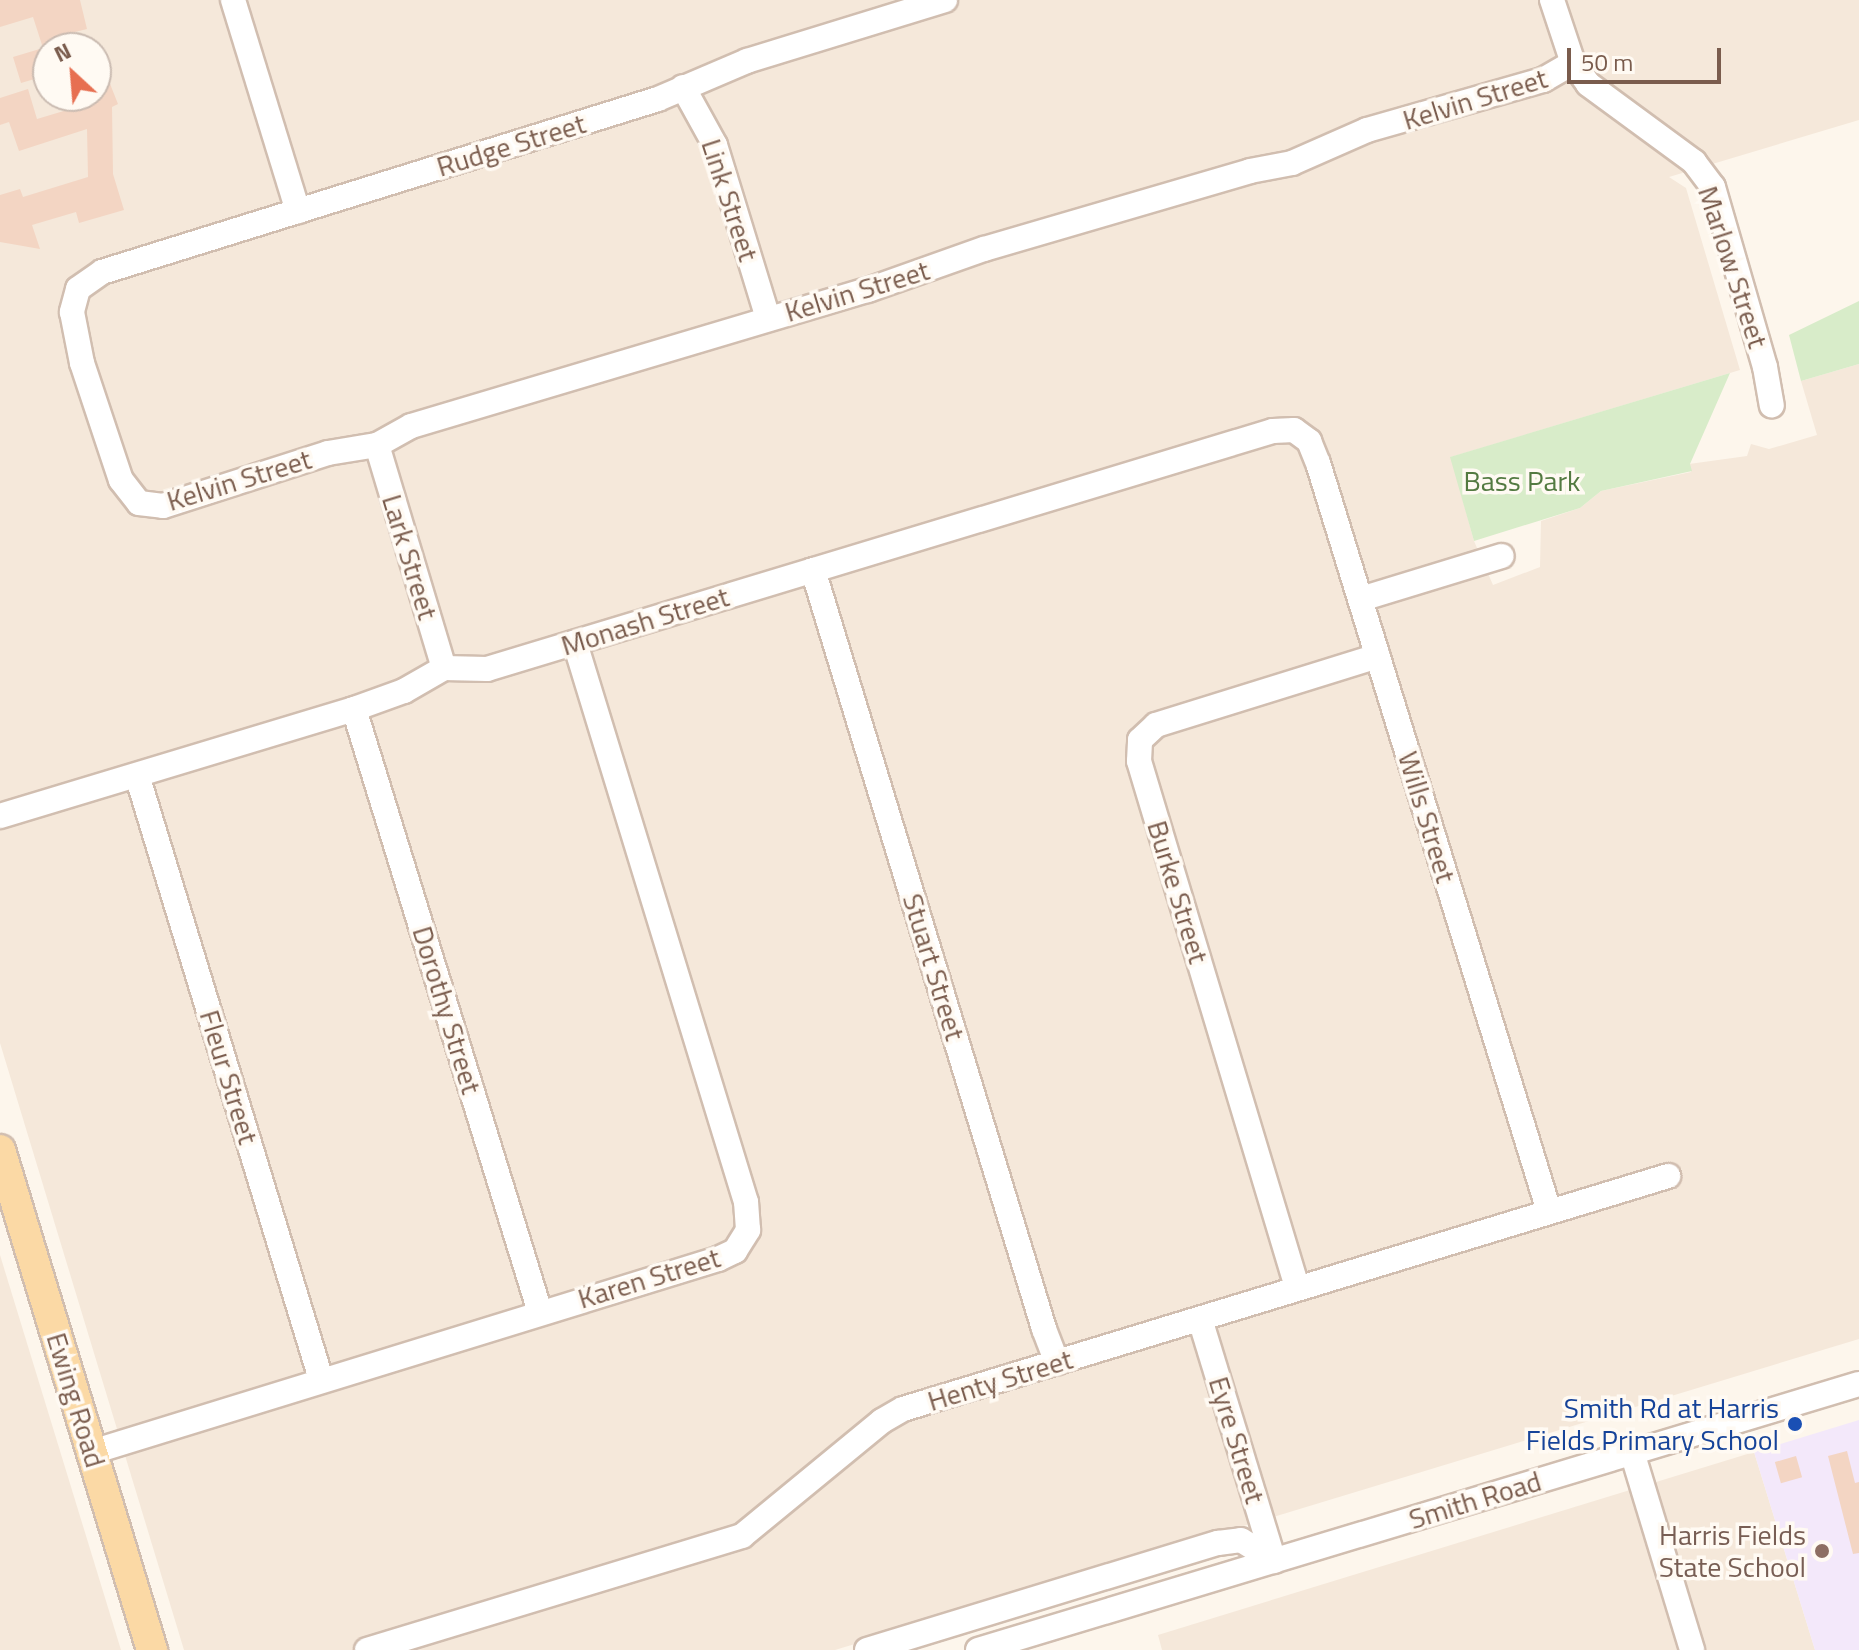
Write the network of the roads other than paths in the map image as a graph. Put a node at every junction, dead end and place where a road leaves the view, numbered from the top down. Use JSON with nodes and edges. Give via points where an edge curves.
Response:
{"nodes":[{"id":1,"x":233,"y":0,"type":"edge"},
{"id":2,"x":945,"y":0,"type":"edge"},
{"id":3,"x":1552,"y":0,"type":"edge"},
{"id":4,"x":1573,"y":63,"type":"junction"},
{"id":5,"x":683,"y":87,"type":"junction"},
{"id":6,"x":298,"y":211,"type":"junction"},
{"id":7,"x":768,"y":318,"type":"junction"},
{"id":8,"x":1772,"y":405,"type":"dead end"},
{"id":9,"x":1294,"y":430,"type":"joint"},
{"id":10,"x":377,"y":445,"type":"junction"},
{"id":11,"x":139,"y":503,"type":"joint"},
{"id":12,"x":1502,"y":556,"type":"dead end"},
{"id":13,"x":813,"y":570,"type":"junction"},
{"id":14,"x":1361,"y":599,"type":"junction"},
{"id":15,"x":575,"y":643,"type":"junction"},
{"id":16,"x":1377,"y":656,"type":"junction"},
{"id":17,"x":444,"y":668,"type":"junction"},
{"id":18,"x":354,"y":709,"type":"junction"},
{"id":19,"x":137,"y":775,"type":"junction"},
{"id":20,"x":0,"y":816,"type":"edge"},
{"id":21,"x":0,"y":1150,"type":"edge"},
{"id":22,"x":1668,"y":1176,"type":"dead end"},
{"id":23,"x":1549,"y":1211,"type":"junction"},
{"id":24,"x":1297,"y":1287,"type":"junction"},
{"id":25,"x":540,"y":1312,"type":"junction"},
{"id":26,"x":1200,"y":1319,"type":"junction"},
{"id":27,"x":1057,"y":1363,"type":"junction"},
{"id":28,"x":321,"y":1379,"type":"junction"},
{"id":29,"x":1859,"y":1384,"type":"edge"},
{"id":30,"x":92,"y":1452,"type":"junction"},
{"id":31,"x":1632,"y":1452,"type":"junction"},
{"id":32,"x":1274,"y":1561,"type":"junction"},
{"id":33,"x":152,"y":1650,"type":"edge"},
{"id":34,"x":367,"y":1650,"type":"edge"},
{"id":35,"x":867,"y":1650,"type":"edge"},
{"id":36,"x":978,"y":1650,"type":"edge"},
{"id":37,"x":1692,"y":1650,"type":"edge"}],
"edges":[{"from":1,"to":6,"type":"street"},
{"from":2,"to":5,"type":"street","name":"Rudge Street","via":[[747,61]]},
{"from":3,"to":4,"type":"street","name":"Marlow Street"},
{"from":4,"to":7,"type":"street","name":"Kelvin Street","via":[[1543,80],[1367,130],[1292,163],[984,249],[907,278]]},
{"from":4,"to":8,"type":"street","name":"Marlow Street","via":[[1588,84],[1694,162],[1713,187]]},
{"from":5,"to":6,"type":"street","name":"Rudge Street"},
{"from":5,"to":7,"type":"street","name":"Link Street","via":[[715,145]]},
{"from":6,"to":11,"type":"street","name":"Rudge Street","via":[[102,272],[78,289],[72,312],[82,363],[121,480]]},
{"from":7,"to":10,"type":"street","name":"Kelvin Street","via":[[411,426]]},
{"from":9,"to":13,"type":"street","name":"Monash Street","via":[[1273,431]]},
{"from":9,"to":14,"type":"street","name":"Wills Street","via":[[1309,441]]},
{"from":10,"to":11,"type":"street","name":"Kelvin Street","via":[[328,453],[163,506]]},
{"from":10,"to":17,"type":"street","name":"Lark Street"},
{"from":12,"to":14,"type":"street"},
{"from":13,"to":15,"type":"street","name":"Monash Street"},
{"from":13,"to":27,"type":"street","name":"Stuart Street"},
{"from":14,"to":16,"type":"street","name":"Wills Street"},
{"from":15,"to":17,"type":"street","name":"Monash Street","via":[[487,669]]},
{"from":15,"to":25,"type":"street","name":"Karen Street","via":[[746,1202],[748,1230],[735,1251],[718,1259]]},
{"from":16,"to":23,"type":"street","name":"Wills Street"},
{"from":16,"to":24,"type":"street","name":"Burke Street","via":[[1156,725],[1140,740],[1139,761]]},
{"from":17,"to":18,"type":"street","via":[[404,691]]},
{"from":18,"to":19,"type":"street"},
{"from":18,"to":25,"type":"street","name":"Dorothy Street"},
{"from":19,"to":20,"type":"street"},
{"from":19,"to":28,"type":"street","name":"Fleur Street"},
{"from":21,"to":30,"type":"main road","name":"Ewing Road"},
{"from":22,"to":23,"type":"street","name":"Henty Street"},
{"from":23,"to":24,"type":"street","name":"Henty Street"},
{"from":24,"to":26,"type":"street","name":"Henty Street"},
{"from":25,"to":28,"type":"street","name":"Karen Street"},
{"from":26,"to":27,"type":"street","name":"Henty Street"},
{"from":26,"to":32,"type":"street","name":"Eyre Street"},
{"from":27,"to":34,"type":"street","name":"Henty Street","via":[[903,1409],[742,1536]]},
{"from":28,"to":30,"type":"street","name":"Karen Street"},
{"from":29,"to":31,"type":"street","name":"Smith Road"},
{"from":30,"to":33,"type":"main road","name":"Ewing Road"},
{"from":31,"to":32,"type":"street","name":"Smith Road"},
{"from":31,"to":37,"type":"street"},
{"from":32,"to":35,"type":"street","via":[[1241,1540],[1218,1543]]},
{"from":32,"to":36,"type":"street","name":"Smith Road"}]}
